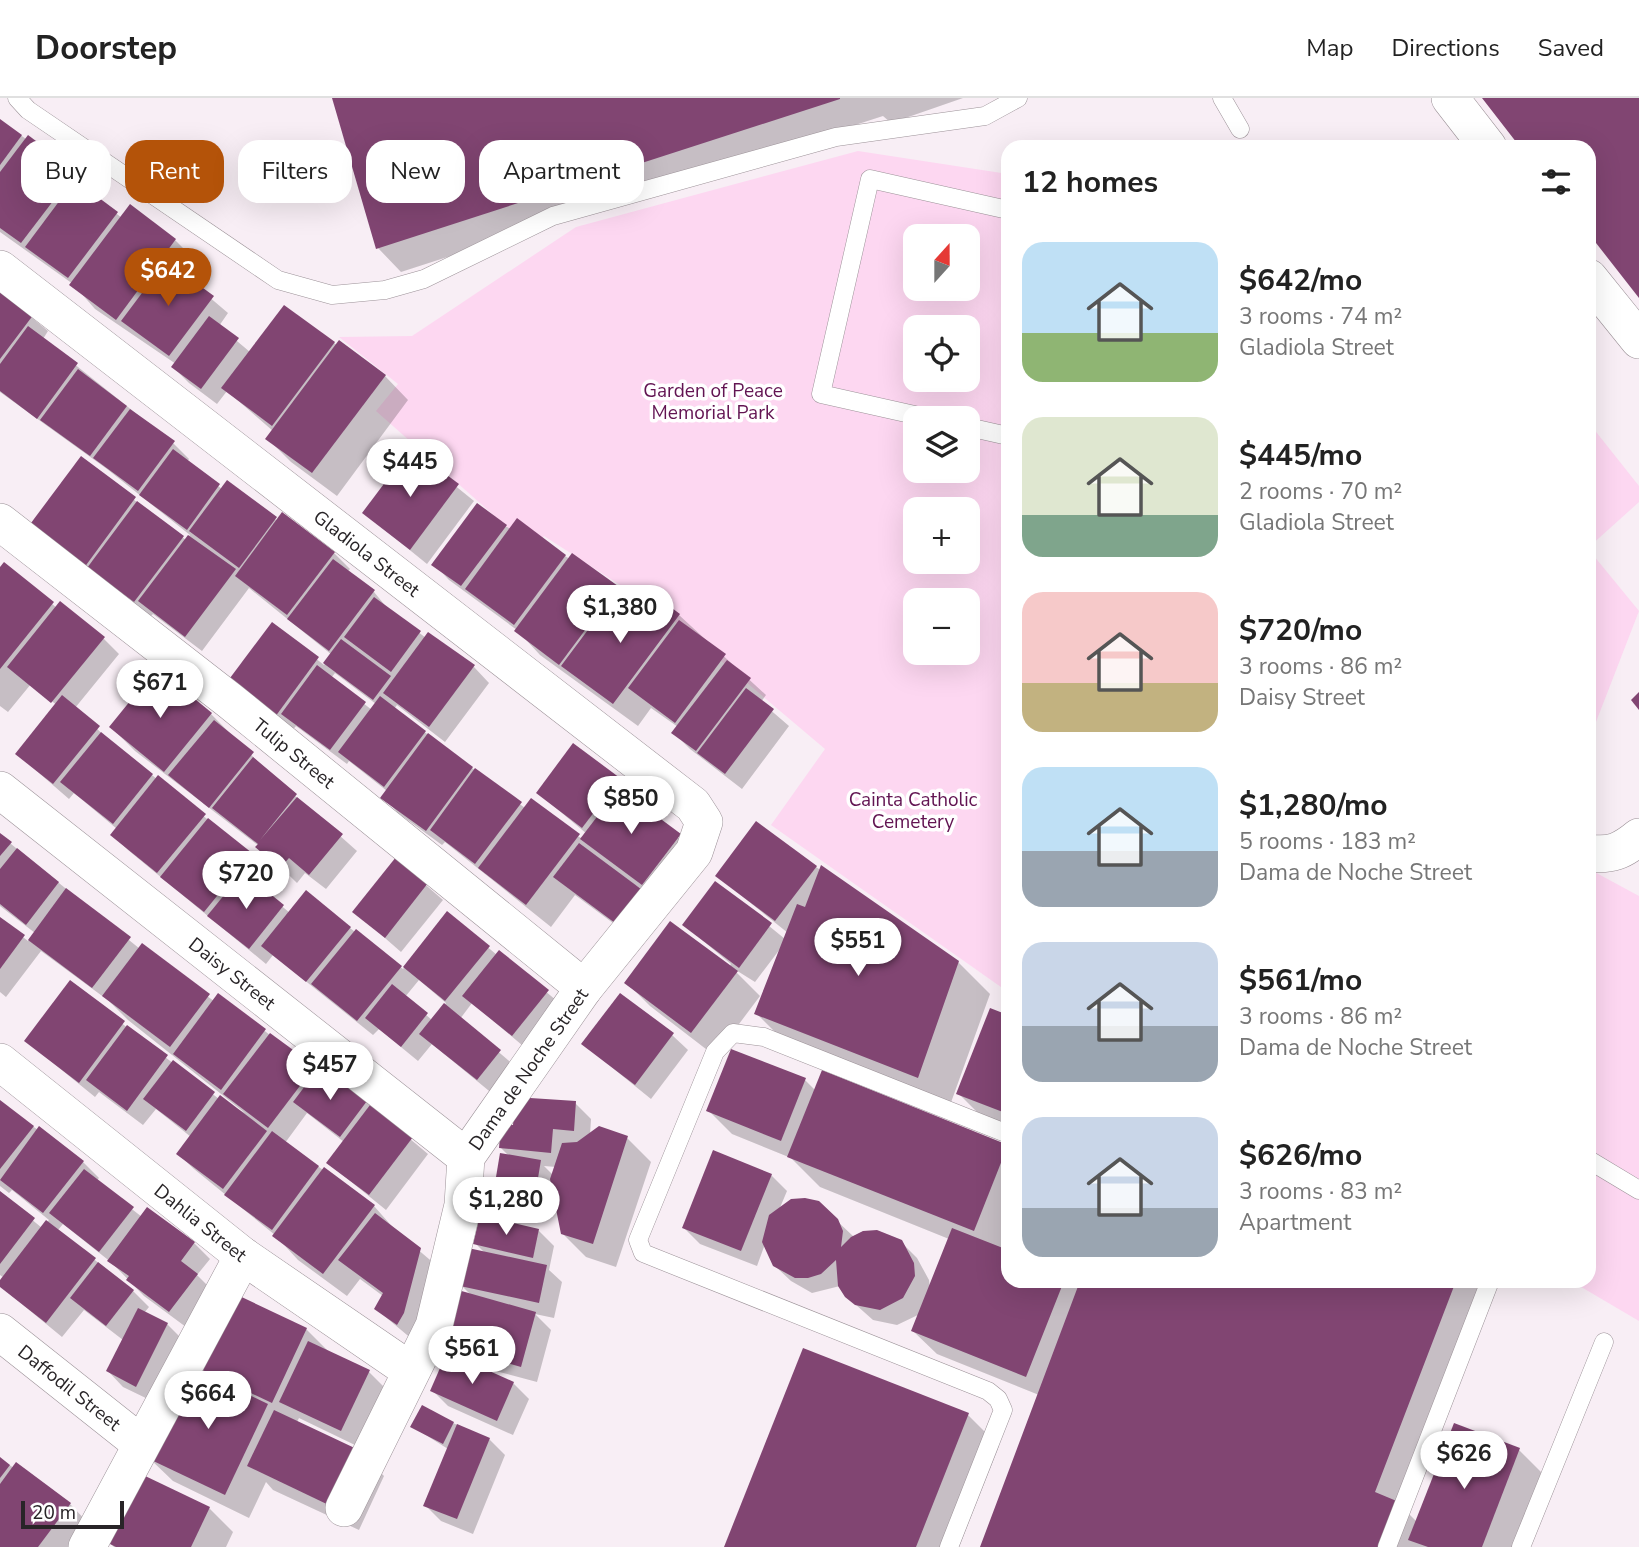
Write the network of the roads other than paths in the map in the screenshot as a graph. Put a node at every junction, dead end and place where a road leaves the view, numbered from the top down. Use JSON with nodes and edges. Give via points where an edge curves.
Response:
{"nodes":[{"id":1,"x":16,"y":98,"type":"edge"},
{"id":2,"x":1018,"y":98,"type":"edge"},
{"id":3,"x":1222,"y":98,"type":"edge"},
{"id":4,"x":1450,"y":98,"type":"edge"},
{"id":5,"x":1240,"y":129,"type":"dead end"},
{"id":6,"x":1483,"y":140,"type":"edge"},
{"id":7,"x":1001,"y":208,"type":"edge"},
{"id":8,"x":0,"y":269,"type":"edge"},
{"id":9,"x":1596,"y":287,"type":"edge"},
{"id":10,"x":1639,"y":340,"type":"edge"},
{"id":11,"x":903,"y":412,"type":"edge"},
{"id":12,"x":980,"y":430,"type":"edge"},
{"id":13,"x":1001,"y":434,"type":"edge"},
{"id":14,"x":0,"y":522,"type":"edge"},
{"id":15,"x":0,"y":790,"type":"edge"},
{"id":16,"x":1639,"y":837,"type":"edge"},
{"id":17,"x":694,"y":852,"type":"joint"},
{"id":18,"x":1596,"y":854,"type":"edge"},
{"id":19,"x":584,"y":988,"type":"junction"},
{"id":20,"x":0,"y":1062,"type":"edge"},
{"id":21,"x":1001,"y":1131,"type":"edge"},
{"id":22,"x":466,"y":1157,"type":"junction"},
{"id":23,"x":1596,"y":1164,"type":"edge"},
{"id":24,"x":1639,"y":1190,"type":"edge"},
{"id":25,"x":243,"y":1256,"type":"junction"},
{"id":26,"x":1487,"y":1288,"type":"edge"},
{"id":27,"x":0,"y":1332,"type":"edge"},
{"id":28,"x":1604,"y":1342,"type":"dead end"},
{"id":29,"x":411,"y":1371,"type":"junction"},
{"id":30,"x":140,"y":1443,"type":"junction"},
{"id":31,"x":344,"y":1508,"type":"dead end"},
{"id":32,"x":87,"y":1547,"type":"edge"},
{"id":33,"x":949,"y":1547,"type":"edge"},
{"id":34,"x":1387,"y":1547,"type":"edge"},
{"id":35,"x":1521,"y":1547,"type":"edge"}],
"edges":[{"from":1,"to":2,"type":"lane","via":[[27,110],[278,280],[332,295],[385,290],[424,279],[553,216],[836,136],[985,116]]},
{"from":3,"to":5,"type":"lane"},
{"from":4,"to":6,"type":"street"},
{"from":7,"to":11,"type":"lane","via":[[870,179],[821,394]]},
{"from":8,"to":17,"type":"street","name":"Gladiola Street","via":[[693,805],[704,822]]},
{"from":9,"to":10,"type":"street"},
{"from":12,"to":13,"type":"lane"},
{"from":14,"to":19,"type":"street","name":"Tulip Street","via":[[240,708]]},
{"from":15,"to":22,"type":"street","name":"Daisy Street"},
{"from":16,"to":18,"type":"street","via":[[1623,850]]},
{"from":17,"to":19,"type":"street","name":"Dama de Noche Street"},
{"from":19,"to":22,"type":"street","name":"Dama de Noche Street"},
{"from":20,"to":25,"type":"street","name":"Dahlia Street"},
{"from":21,"to":33,"type":"lane","via":[[764,1037],[733,1033],[715,1052],[638,1240],[643,1253],[998,1399],[1003,1410]]},
{"from":22,"to":29,"type":"street","name":"Dama de Noche Street","via":[[463,1205],[434,1326]]},
{"from":23,"to":24,"type":"lane"},
{"from":25,"to":29,"type":"street","name":"Dahlia Street"},
{"from":25,"to":30,"type":"street"},
{"from":26,"to":34,"type":"lane"},
{"from":27,"to":30,"type":"street","name":"Daffodil Street"},
{"from":28,"to":35,"type":"lane"},
{"from":29,"to":31,"type":"street","name":"Dama de Noche Street"},
{"from":30,"to":32,"type":"street"}]}
